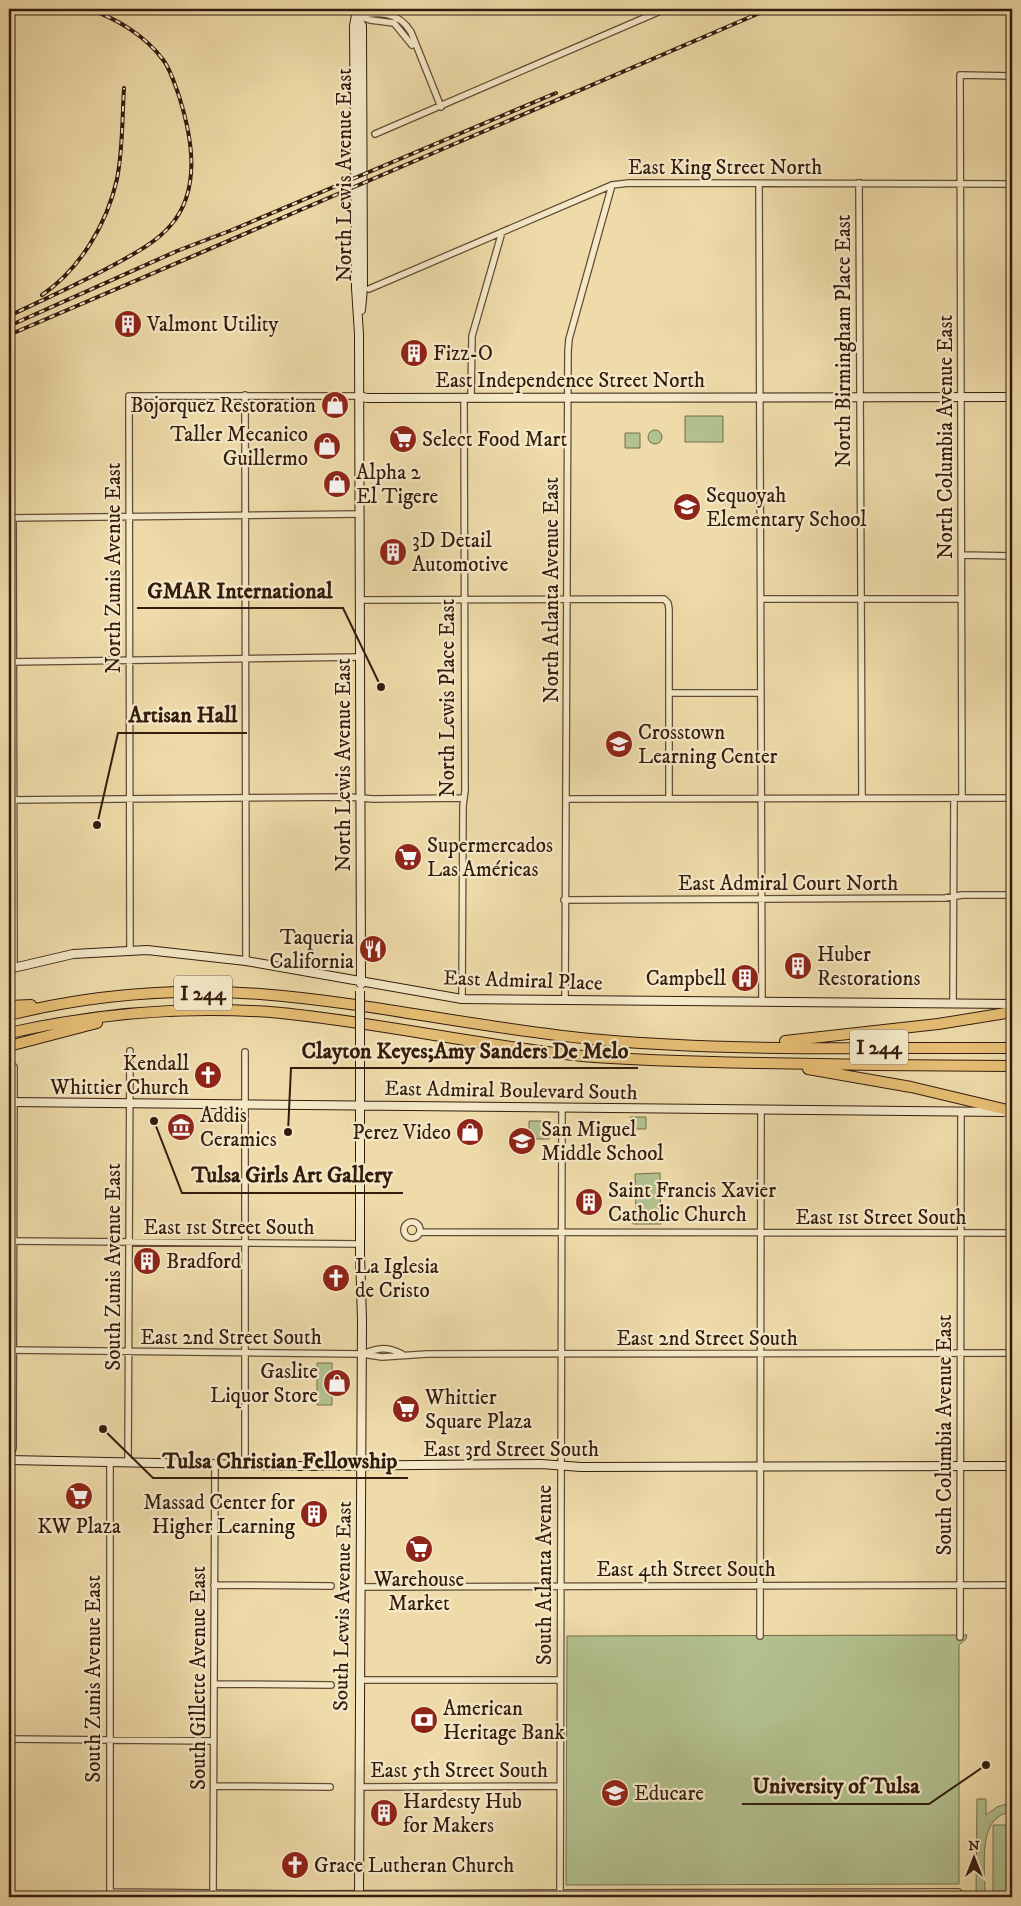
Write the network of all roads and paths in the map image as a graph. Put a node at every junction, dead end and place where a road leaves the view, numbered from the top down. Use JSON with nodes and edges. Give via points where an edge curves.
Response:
{"nodes":[{"id":1,"x":665,"y":9,"type":"edge"},
{"id":2,"x":358,"y":12,"type":"edge"},
{"id":3,"x":1012,"y":76,"type":"edge"},
{"id":4,"x":441,"y":108,"type":"junction"},
{"id":5,"x":375,"y":134,"type":"dead end"},
{"id":6,"x":859,"y":183,"type":"junction"},
{"id":7,"x":961,"y":183,"type":"junction"},
{"id":8,"x":759,"y":184,"type":"junction"},
{"id":9,"x":1012,"y":184,"type":"edge"},
{"id":10,"x":612,"y":185,"type":"junction"},
{"id":11,"x":502,"y":232,"type":"junction"},
{"id":12,"x":369,"y":289,"type":"dead end"},
{"id":13,"x":245,"y":395,"type":"junction"},
{"id":14,"x":129,"y":396,"type":"joint"},
{"id":15,"x":359,"y":396,"type":"junction"},
{"id":16,"x":567,"y":397,"type":"junction"},
{"id":17,"x":759,"y":397,"type":"junction"},
{"id":18,"x":860,"y":397,"type":"junction"},
{"id":19,"x":960,"y":397,"type":"junction"},
{"id":20,"x":1012,"y":397,"type":"edge"},
{"id":21,"x":467,"y":398,"type":"junction"},
{"id":22,"x":360,"y":514,"type":"junction"},
{"id":23,"x":244,"y":515,"type":"junction"},
{"id":24,"x":129,"y":516,"type":"junction"},
{"id":25,"x":11,"y":518,"type":"edge"},
{"id":26,"x":961,"y":556,"type":"junction"},
{"id":27,"x":1012,"y":556,"type":"edge"},
{"id":28,"x":567,"y":598,"type":"junction"},
{"id":29,"x":464,"y":599,"type":"junction"},
{"id":30,"x":761,"y":599,"type":"junction"},
{"id":31,"x":860,"y":599,"type":"junction"},
{"id":32,"x":961,"y":599,"type":"junction"},
{"id":33,"x":360,"y":600,"type":"junction"},
{"id":34,"x":361,"y":657,"type":"junction"},
{"id":35,"x":245,"y":659,"type":"junction"},
{"id":36,"x":129,"y":660,"type":"junction"},
{"id":37,"x":11,"y":662,"type":"edge"},
{"id":38,"x":670,"y":693,"type":"junction"},
{"id":39,"x":761,"y":693,"type":"junction"},
{"id":40,"x":246,"y":797,"type":"junction"},
{"id":41,"x":361,"y":798,"type":"junction"},
{"id":42,"x":464,"y":798,"type":"junction"},
{"id":43,"x":762,"y":798,"type":"junction"},
{"id":44,"x":862,"y":798,"type":"junction"},
{"id":45,"x":954,"y":798,"type":"junction"},
{"id":46,"x":962,"y":798,"type":"junction"},
{"id":47,"x":1012,"y":798,"type":"edge"},
{"id":48,"x":130,"y":799,"type":"junction"},
{"id":49,"x":566,"y":799,"type":"junction"},
{"id":50,"x":669,"y":799,"type":"junction"},
{"id":51,"x":11,"y":800,"type":"edge"},
{"id":52,"x":1012,"y":895,"type":"edge"},
{"id":53,"x":954,"y":897,"type":"junction"},
{"id":54,"x":564,"y":900,"type":"junction"},
{"id":55,"x":762,"y":900,"type":"junction"},
{"id":56,"x":130,"y":950,"type":"junction"},
{"id":57,"x":246,"y":961,"type":"junction"},
{"id":58,"x":12,"y":968,"type":"edge"},
{"id":59,"x":360,"y":982,"type":"junction"},
{"id":60,"x":462,"y":999,"type":"junction"},
{"id":61,"x":564,"y":1000,"type":"junction"},
{"id":62,"x":762,"y":1002,"type":"junction"},
{"id":63,"x":954,"y":1004,"type":"junction"},
{"id":64,"x":1012,"y":1004,"type":"edge"},
{"id":65,"x":57,"y":1005,"type":"junction"},
{"id":66,"x":9,"y":1006,"type":"edge"},
{"id":67,"x":1012,"y":1012,"type":"edge"},
{"id":68,"x":135,"y":1013,"type":"junction"},
{"id":69,"x":9,"y":1015,"type":"edge"},
{"id":70,"x":9,"y":1033,"type":"edge"},
{"id":71,"x":9,"y":1046,"type":"edge"},
{"id":72,"x":746,"y":1046,"type":"junction"},
{"id":73,"x":1012,"y":1048,"type":"edge"},
{"id":74,"x":130,"y":1051,"type":"dead end"},
{"id":75,"x":245,"y":1052,"type":"dead end"},
{"id":76,"x":780,"y":1064,"type":"junction"},
{"id":77,"x":1012,"y":1066,"type":"edge"},
{"id":78,"x":14,"y":1067,"type":"dead end"},
{"id":79,"x":11,"y":1102,"type":"edge"},
{"id":80,"x":130,"y":1103,"type":"junction"},
{"id":81,"x":246,"y":1105,"type":"junction"},
{"id":82,"x":360,"y":1106,"type":"junction"},
{"id":83,"x":562,"y":1107,"type":"junction"},
{"id":84,"x":761,"y":1110,"type":"junction"},
{"id":85,"x":961,"y":1112,"type":"junction"},
{"id":86,"x":1012,"y":1112,"type":"edge"},
{"id":87,"x":420,"y":1232,"type":"dead end"},
{"id":88,"x":761,"y":1233,"type":"junction"},
{"id":89,"x":1012,"y":1233,"type":"edge"},
{"id":90,"x":561,"y":1234,"type":"junction"},
{"id":91,"x":960,"y":1234,"type":"junction"},
{"id":92,"x":11,"y":1242,"type":"edge"},
{"id":93,"x":129,"y":1243,"type":"junction"},
{"id":94,"x":245,"y":1243,"type":"junction"},
{"id":95,"x":360,"y":1244,"type":"junction"},
{"id":96,"x":11,"y":1350,"type":"edge"},
{"id":97,"x":129,"y":1352,"type":"junction"},
{"id":98,"x":244,"y":1353,"type":"junction"},
{"id":99,"x":960,"y":1353,"type":"junction"},
{"id":100,"x":1012,"y":1353,"type":"edge"},
{"id":101,"x":362,"y":1354,"type":"junction"},
{"id":102,"x":560,"y":1354,"type":"junction"},
{"id":103,"x":760,"y":1354,"type":"junction"},
{"id":104,"x":9,"y":1461,"type":"edge"},
{"id":105,"x":110,"y":1461,"type":"junction"},
{"id":106,"x":128,"y":1462,"type":"junction"},
{"id":107,"x":214,"y":1462,"type":"junction"},
{"id":108,"x":245,"y":1463,"type":"junction"},
{"id":109,"x":361,"y":1466,"type":"junction"},
{"id":110,"x":561,"y":1466,"type":"junction"},
{"id":111,"x":960,"y":1466,"type":"junction"},
{"id":112,"x":1012,"y":1466,"type":"edge"},
{"id":113,"x":760,"y":1467,"type":"junction"},
{"id":114,"x":214,"y":1585,"type":"junction"},
{"id":115,"x":560,"y":1585,"type":"junction"},
{"id":116,"x":760,"y":1585,"type":"junction"},
{"id":117,"x":960,"y":1585,"type":"junction"},
{"id":118,"x":1012,"y":1585,"type":"edge"},
{"id":119,"x":331,"y":1586,"type":"dead end"},
{"id":120,"x":360,"y":1587,"type":"junction"},
{"id":121,"x":760,"y":1636,"type":"dead end"},
{"id":122,"x":960,"y":1637,"type":"dead end"},
{"id":123,"x":359,"y":1680,"type":"junction"},
{"id":124,"x":560,"y":1680,"type":"junction"},
{"id":125,"x":214,"y":1684,"type":"junction"},
{"id":126,"x":331,"y":1684,"type":"dead end"},
{"id":127,"x":9,"y":1739,"type":"edge"},
{"id":128,"x":110,"y":1740,"type":"junction"},
{"id":129,"x":214,"y":1741,"type":"junction"},
{"id":130,"x":214,"y":1786,"type":"junction"},
{"id":131,"x":560,"y":1786,"type":"junction"},
{"id":132,"x":330,"y":1787,"type":"dead end"},
{"id":133,"x":359,"y":1787,"type":"junction"},
{"id":134,"x":213,"y":1893,"type":"junction"},
{"id":135,"x":958,"y":1894,"type":"edge"},
{"id":136,"x":110,"y":1895,"type":"edge"},
{"id":137,"x":560,"y":1895,"type":"edge"},
{"id":138,"x":760,"y":1895,"type":"edge"},
{"id":139,"x":359,"y":1896,"type":"edge"}],
"edges":[{"from":1,"to":4,"type":"street"},
{"from":2,"to":4,"type":"street","via":[[400,18],[411,32]]},
{"from":2,"to":15,"type":"main road","name":"North Lewis Avenue East","via":[[354,26],[354,196]]},
{"from":3,"to":7,"type":"street","name":"North Columbia Avenue East","via":[[960,75]]},
{"from":4,"to":5,"type":"street"},
{"from":6,"to":7,"type":"street","name":"East King Street North"},
{"from":6,"to":8,"type":"street","name":"East King Street North"},
{"from":6,"to":18,"type":"street","name":"North Birmingham Place East"},
{"from":7,"to":9,"type":"street","name":"East King Street North"},
{"from":7,"to":19,"type":"street","name":"North Columbia Avenue East"},
{"from":8,"to":10,"type":"street","name":"East King Street North"},
{"from":8,"to":17,"type":"street"},
{"from":10,"to":11,"type":"street","name":"East King Street North"},
{"from":10,"to":16,"type":"street","name":"North Atlanta Avenue East","via":[[569,339]]},
{"from":11,"to":12,"type":"street","name":"East King Street North"},
{"from":11,"to":21,"type":"street","name":"North Lewis Place East","via":[[472,336]]},
{"from":13,"to":14,"type":"street","name":"East Independence Street North"},
{"from":13,"to":15,"type":"street","name":"East Independence Street North"},
{"from":13,"to":23,"type":"street"},
{"from":14,"to":24,"type":"street","name":"North Zunis Avenue East"},
{"from":15,"to":21,"type":"main road","name":"East Independence Street North"},
{"from":15,"to":22,"type":"main road","name":"North Lewis Avenue East"},
{"from":16,"to":17,"type":"main road","name":"East Independence Street North"},
{"from":16,"to":21,"type":"main road","name":"East Independence Street North"},
{"from":16,"to":28,"type":"street","name":"North Atlanta Avenue East"},
{"from":17,"to":18,"type":"main road","name":"East Independence Street North"},
{"from":17,"to":30,"type":"street"},
{"from":18,"to":19,"type":"main road","name":"East Independence Street North"},
{"from":18,"to":31,"type":"street","name":"North Birmingham Place East"},
{"from":19,"to":20,"type":"main road","name":"East Independence Street North"},
{"from":19,"to":26,"type":"street","name":"North Columbia Avenue East"},
{"from":21,"to":29,"type":"street","name":"North Lewis Place East"},
{"from":22,"to":23,"type":"street"},
{"from":22,"to":33,"type":"main road","name":"North Lewis Avenue East"},
{"from":23,"to":24,"type":"street"},
{"from":23,"to":35,"type":"street"},
{"from":24,"to":25,"type":"street"},
{"from":24,"to":36,"type":"street","name":"North Zunis Avenue East"},
{"from":25,"to":37,"type":"street"},
{"from":26,"to":27,"type":"street"},
{"from":26,"to":32,"type":"street","name":"North Columbia Avenue East"},
{"from":28,"to":29,"type":"street"},
{"from":28,"to":38,"type":"street","via":[[660,598],[666,601],[669,609]]},
{"from":28,"to":49,"type":"street","name":"North Atlanta Avenue East"},
{"from":29,"to":33,"type":"street"},
{"from":29,"to":42,"type":"street","name":"North Lewis Place East"},
{"from":30,"to":31,"type":"street"},
{"from":30,"to":39,"type":"street"},
{"from":31,"to":32,"type":"street"},
{"from":31,"to":44,"type":"street","name":"North Birmingham Place East"},
{"from":32,"to":46,"type":"street","name":"North Columbia Avenue East"},
{"from":33,"to":34,"type":"main road","name":"North Lewis Avenue East"},
{"from":34,"to":35,"type":"street"},
{"from":34,"to":41,"type":"main road","name":"North Lewis Avenue East"},
{"from":35,"to":36,"type":"street"},
{"from":35,"to":40,"type":"street"},
{"from":36,"to":37,"type":"street"},
{"from":36,"to":48,"type":"street","name":"North Zunis Avenue East"},
{"from":37,"to":51,"type":"street"},
{"from":38,"to":39,"type":"street"},
{"from":38,"to":50,"type":"street"},
{"from":39,"to":43,"type":"street"},
{"from":40,"to":41,"type":"street"},
{"from":40,"to":48,"type":"street"},
{"from":40,"to":57,"type":"street"},
{"from":41,"to":42,"type":"street"},
{"from":41,"to":59,"type":"main road","name":"North Lewis Avenue East"},
{"from":42,"to":60,"type":"street","name":"North Lewis Place East"},
{"from":43,"to":44,"type":"street"},
{"from":43,"to":50,"type":"street"},
{"from":43,"to":55,"type":"street"},
{"from":44,"to":45,"type":"street"},
{"from":45,"to":46,"type":"street"},
{"from":45,"to":53,"type":"street"},
{"from":46,"to":47,"type":"street"},
{"from":48,"to":51,"type":"street"},
{"from":48,"to":56,"type":"street","name":"North Zunis Avenue East"},
{"from":49,"to":50,"type":"street"},
{"from":49,"to":54,"type":"street","name":"North Atlanta Avenue East"},
{"from":51,"to":58,"type":"street"},
{"from":52,"to":53,"type":"street","name":"East Admiral Court North"},
{"from":53,"to":55,"type":"street","name":"East Admiral Court North"},
{"from":53,"to":63,"type":"street"},
{"from":54,"to":55,"type":"street","name":"East Admiral Court North"},
{"from":54,"to":61,"type":"street","name":"North Atlanta Avenue East"},
{"from":55,"to":62,"type":"street"},
{"from":56,"to":57,"type":"main road","name":"East Admiral Place","via":[[188,952]]},
{"from":56,"to":58,"type":"main road","name":"East Admiral Place","via":[[73,954]]},
{"from":57,"to":59,"type":"main road","name":"East Admiral Place"},
{"from":59,"to":60,"type":"main road","name":"East Admiral Place"},
{"from":59,"to":82,"type":"main road","name":"North Lewis Avenue East","bridge":true},
{"from":60,"to":61,"type":"main road","name":"East Admiral Place"},
{"from":61,"to":62,"type":"main road","name":"East Admiral Place"},
{"from":62,"to":63,"type":"main road","name":"East Admiral Place"},
{"from":63,"to":64,"type":"main road","name":"East Admiral Place"},
{"from":65,"to":66,"type":"highway"},
{"from":65,"to":69,"type":"highway","number":"I 244"},
{"from":65,"to":72,"type":"highway","number":"I 244","via":[[154,994],[258,994],[348,1004],[552,1035],[648,1043]]},
{"from":67,"to":72,"type":"highway","via":[[938,1024]]},
{"from":68,"to":70,"type":"highway","number":"I 244"},
{"from":68,"to":71,"type":"highway"},
{"from":68,"to":76,"type":"highway","number":"I 244","via":[[216,1010],[279,1013],[579,1056],[666,1062]]},
{"from":72,"to":73,"type":"highway","number":"I 244"},
{"from":74,"to":80,"type":"street"},
{"from":75,"to":81,"type":"street"},
{"from":76,"to":77,"type":"highway","number":"I 244"},
{"from":76,"to":86,"type":"highway","via":[[911,1087]]},
{"from":78,"to":79,"type":"street"},
{"from":79,"to":80,"type":"main road","name":"East Admiral Boulevard South"},
{"from":79,"to":92,"type":"street"},
{"from":80,"to":81,"type":"main road","name":"East Admiral Boulevard South"},
{"from":80,"to":93,"type":"street","name":"South Zunis Avenue East"},
{"from":81,"to":82,"type":"main road","name":"East Admiral Boulevard South"},
{"from":81,"to":94,"type":"street"},
{"from":82,"to":83,"type":"main road","name":"East Admiral Boulevard South"},
{"from":82,"to":95,"type":"main road","name":"South Lewis Avenue East"},
{"from":83,"to":84,"type":"main road","name":"East Admiral Boulevard South"},
{"from":83,"to":90,"type":"street","name":"South Atlanta Avenue"},
{"from":84,"to":85,"type":"main road","name":"East Admiral Boulevard South"},
{"from":84,"to":88,"type":"street"},
{"from":85,"to":86,"type":"main road","name":"East Admiral Boulevard South"},
{"from":85,"to":91,"type":"street","name":"South Columbia Avenue East"},
{"from":87,"to":90,"type":"street","name":"East 1st Street South"},
{"from":88,"to":90,"type":"street","name":"East 1st Street South"},
{"from":88,"to":91,"type":"street","name":"East 1st Street South"},
{"from":88,"to":103,"type":"street"},
{"from":89,"to":91,"type":"street","name":"East 1st Street South"},
{"from":90,"to":102,"type":"street","name":"South Atlanta Avenue"},
{"from":91,"to":99,"type":"street","name":"South Columbia Avenue East"},
{"from":92,"to":93,"type":"street","name":"East 1st Street South"},
{"from":92,"to":96,"type":"street"},
{"from":93,"to":94,"type":"street","name":"East 1st Street South"},
{"from":93,"to":97,"type":"street","name":"South Zunis Avenue East"},
{"from":94,"to":95,"type":"street","name":"East 1st Street South"},
{"from":94,"to":98,"type":"street"},
{"from":95,"to":101,"type":"main road","name":"South Lewis Avenue East"},
{"from":96,"to":97,"type":"street","name":"East 2nd Street South"},
{"from":96,"to":104,"type":"street","via":[[13,1454]]},
{"from":97,"to":98,"type":"street","name":"East 2nd Street South"},
{"from":97,"to":106,"type":"street","name":"South Zunis Avenue East"},
{"from":98,"to":101,"type":"street","name":"East 2nd Street South"},
{"from":98,"to":108,"type":"street"},
{"from":99,"to":100,"type":"street","name":"East 2nd Street South"},
{"from":99,"to":103,"type":"street","name":"East 2nd Street South"},
{"from":99,"to":111,"type":"street","name":"South Columbia Avenue East"},
{"from":101,"to":102,"type":"street","name":"East 2nd Street South","via":[[376,1348],[389,1348],[402,1354]]},
{"from":101,"to":109,"type":"main road","name":"South Lewis Avenue East"},
{"from":102,"to":103,"type":"street","name":"East 2nd Street South"},
{"from":102,"to":110,"type":"street","name":"South Atlanta Avenue"},
{"from":103,"to":113,"type":"street"},
{"from":104,"to":105,"type":"main road","name":"East 3rd Street South"},
{"from":105,"to":106,"type":"main road","name":"East 3rd Street South"},
{"from":105,"to":128,"type":"street","name":"South Zunis Avenue East"},
{"from":106,"to":107,"type":"main road","name":"East 3rd Street South"},
{"from":107,"to":108,"type":"main road","name":"East 3rd Street South"},
{"from":107,"to":114,"type":"street","name":"South Gillette Avenue East"},
{"from":108,"to":109,"type":"main road","name":"East 3rd Street South"},
{"from":109,"to":110,"type":"main road","name":"East 3rd Street South"},
{"from":109,"to":120,"type":"main road","name":"South Lewis Avenue East"},
{"from":110,"to":113,"type":"main road","name":"East 3rd Street South"},
{"from":110,"to":115,"type":"street","name":"South Atlanta Avenue"},
{"from":111,"to":112,"type":"main road","name":"East 3rd Street South"},
{"from":111,"to":113,"type":"main road","name":"East 3rd Street South"},
{"from":111,"to":117,"type":"street","name":"South Columbia Avenue East"},
{"from":113,"to":116,"type":"street"},
{"from":114,"to":119,"type":"street"},
{"from":114,"to":125,"type":"street","name":"South Gillette Avenue East"},
{"from":115,"to":116,"type":"street","name":"East 4th Street South"},
{"from":115,"to":120,"type":"street","name":"East 4th Street South"},
{"from":115,"to":124,"type":"street","name":"South Atlanta Avenue"},
{"from":116,"to":117,"type":"street","name":"East 4th Street South"},
{"from":116,"to":121,"type":"street"},
{"from":117,"to":118,"type":"street","name":"East 4th Street South"},
{"from":117,"to":122,"type":"street","name":"South Columbia Avenue East"},
{"from":120,"to":123,"type":"main road","name":"South Lewis Avenue East"},
{"from":123,"to":124,"type":"street"},
{"from":123,"to":133,"type":"main road","name":"South Lewis Avenue East"},
{"from":124,"to":131,"type":"street","name":"South Atlanta Avenue"},
{"from":125,"to":126,"type":"street"},
{"from":125,"to":129,"type":"street","name":"South Gillette Avenue East"},
{"from":127,"to":128,"type":"street"},
{"from":128,"to":129,"type":"street"},
{"from":128,"to":136,"type":"street","name":"South Zunis Avenue East"},
{"from":129,"to":130,"type":"street","name":"South Gillette Avenue East"},
{"from":130,"to":132,"type":"street"},
{"from":130,"to":134,"type":"street","name":"South Gillette Avenue East"},
{"from":131,"to":133,"type":"street","name":"East 5th Street South"},
{"from":131,"to":137,"type":"street","name":"South Atlanta Avenue"},
{"from":133,"to":139,"type":"main road","name":"South Lewis Avenue East"},
{"from":134,"to":136,"type":"street"},
{"from":134,"to":139,"type":"street"},
{"from":135,"to":138,"type":"street"},
{"from":137,"to":138,"type":"street"},
{"from":137,"to":139,"type":"street"}]}
